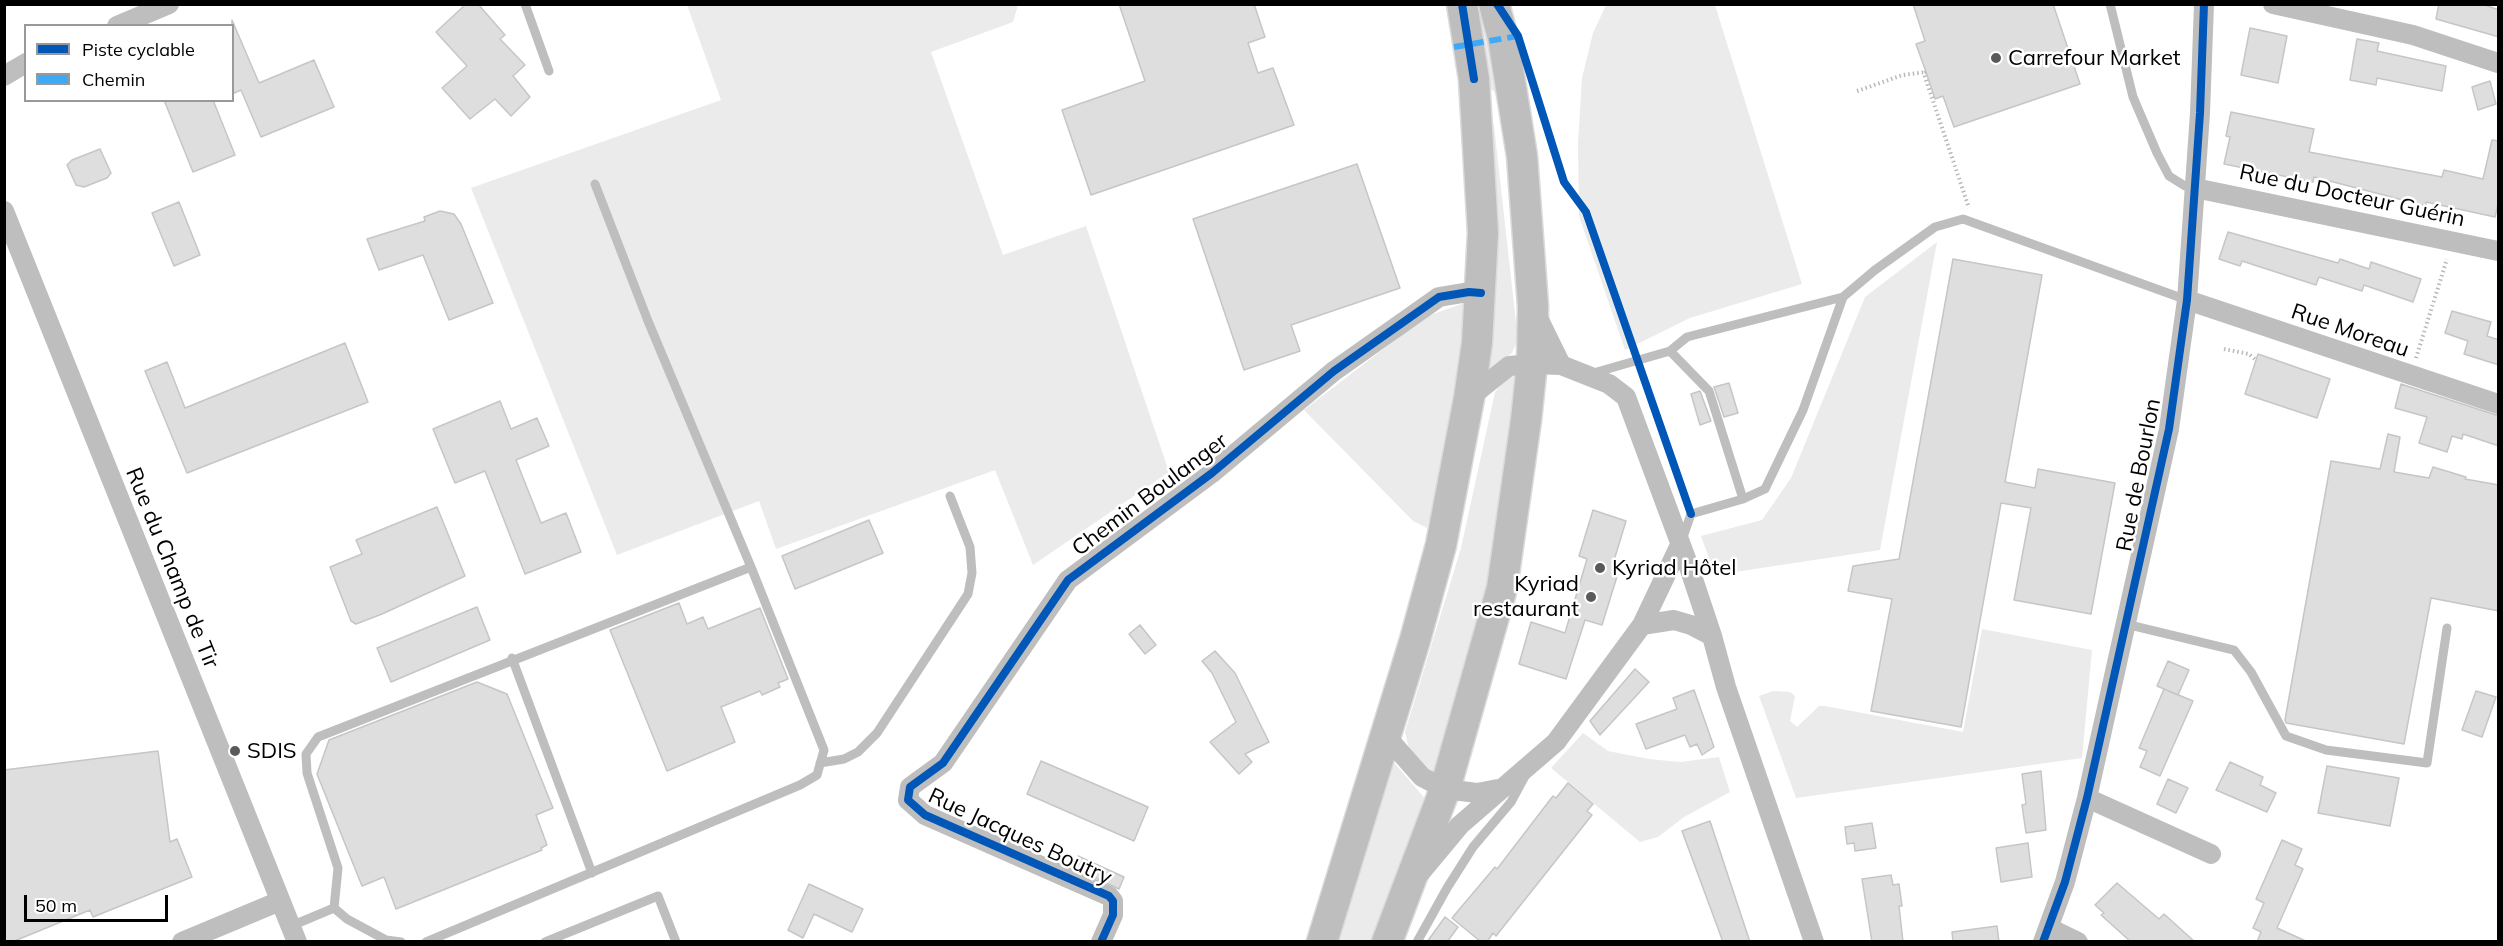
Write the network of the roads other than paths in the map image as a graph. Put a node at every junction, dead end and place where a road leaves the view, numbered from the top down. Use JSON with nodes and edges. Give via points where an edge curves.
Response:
{"nodes":[{"id":1,"x":170,"y":4,"type":"edge"},
{"id":2,"x":525,"y":4,"type":"edge"},
{"id":3,"x":1462,"y":4,"type":"edge"},
{"id":4,"x":1494,"y":4,"type":"edge"},
{"id":5,"x":2110,"y":4,"type":"edge"},
{"id":6,"x":2204,"y":4,"type":"edge"},
{"id":7,"x":2272,"y":4,"type":"edge"},
{"id":8,"x":122,"y":24,"type":"edge"},
{"id":9,"x":2499,"y":63,"type":"edge"},
{"id":10,"x":24,"y":64,"type":"edge"},
{"id":11,"x":549,"y":70,"type":"dead end"},
{"id":12,"x":4,"y":76,"type":"edge"},
{"id":13,"x":1474,"y":79,"type":"junction"},
{"id":14,"x":595,"y":184,"type":"dead end"},
{"id":15,"x":2195,"y":188,"type":"junction"},
{"id":16,"x":4,"y":211,"type":"edge"},
{"id":17,"x":2499,"y":251,"type":"edge"},
{"id":18,"x":1481,"y":293,"type":"junction"},
{"id":19,"x":1843,"y":297,"type":"junction"},
{"id":20,"x":2187,"y":300,"type":"junction"},
{"id":21,"x":1533,"y":306,"type":"junction"},
{"id":22,"x":1670,"y":351,"type":"junction"},
{"id":23,"x":1547,"y":364,"type":"junction"},
{"id":24,"x":1587,"y":375,"type":"junction"},
{"id":25,"x":1469,"y":398,"type":"junction"},
{"id":26,"x":2499,"y":404,"type":"edge"},
{"id":27,"x":950,"y":496,"type":"dead end"},
{"id":28,"x":1743,"y":499,"type":"junction"},
{"id":29,"x":1680,"y":545,"type":"junction"},
{"id":30,"x":751,"y":567,"type":"junction"},
{"id":31,"x":2126,"y":624,"type":"junction"},
{"id":32,"x":1642,"y":625,"type":"junction"},
{"id":33,"x":2447,"y":628,"type":"dead end"},
{"id":34,"x":1712,"y":636,"type":"junction"},
{"id":35,"x":512,"y":658,"type":"junction"},
{"id":36,"x":1385,"y":735,"type":"junction"},
{"id":37,"x":820,"y":763,"type":"junction"},
{"id":38,"x":1530,"y":765,"type":"junction"},
{"id":39,"x":1444,"y":789,"type":"junction"},
{"id":40,"x":1498,"y":789,"type":"junction"},
{"id":41,"x":2087,"y":798,"type":"junction"},
{"id":42,"x":908,"y":800,"type":"joint"},
{"id":43,"x":2211,"y":854,"type":"dead end"},
{"id":44,"x":592,"y":873,"type":"junction"},
{"id":45,"x":1409,"y":887,"type":"junction"},
{"id":46,"x":280,"y":901,"type":"junction"},
{"id":47,"x":334,"y":908,"type":"junction"},
{"id":48,"x":294,"y":934,"type":"edge"},
{"id":49,"x":2046,"y":935,"type":"edge"},
{"id":50,"x":182,"y":942,"type":"edge"},
{"id":51,"x":401,"y":942,"type":"edge"},
{"id":52,"x":426,"y":942,"type":"edge"},
{"id":53,"x":544,"y":942,"type":"edge"},
{"id":54,"x":676,"y":942,"type":"edge"},
{"id":55,"x":1101,"y":942,"type":"edge"},
{"id":56,"x":1322,"y":942,"type":"edge"},
{"id":57,"x":1387,"y":942,"type":"edge"},
{"id":58,"x":1417,"y":942,"type":"edge"},
{"id":59,"x":1814,"y":942,"type":"edge"},
{"id":60,"x":2078,"y":942,"type":"edge"}],
"edges":[{"from":1,"to":8,"type":"street"},
{"from":2,"to":11,"type":"lane"},
{"from":3,"to":13,"type":"main road"},
{"from":4,"to":21,"type":"main road","via":[[1522,156]]},
{"from":5,"to":15,"type":"lane","via":[[2133,97],[2157,153],[2169,176]]},
{"from":6,"to":15,"type":"street","name":"Rue de Bourlon"},
{"from":7,"to":9,"type":"street","via":[[2413,35]]},
{"from":10,"to":12,"type":"street"},
{"from":13,"to":18,"type":"main road","via":[[1483,233]]},
{"from":13,"to":21,"type":"main road","via":[[1496,111],[1511,235]]},
{"from":14,"to":30,"type":"lane"},
{"from":15,"to":17,"type":"street","name":"Rue du Docteur Guérin"},
{"from":15,"to":20,"type":"street","name":"Rue de Bourlon"},
{"from":16,"to":46,"type":"street","name":"Rue du Champ de Tir"},
{"from":18,"to":25,"type":"main road"},
{"from":18,"to":42,"type":"street","name":"Chemin Boulanger","via":[[1439,297],[1410,317],[1334,371],[1212,472],[1068,580],[943,763],[910,787]]},
{"from":19,"to":20,"type":"lane","via":[[1935,227],[1963,219]]},
{"from":19,"to":22,"type":"lane","via":[[1687,337]]},
{"from":19,"to":28,"type":"lane","via":[[1803,410],[1766,489]]},
{"from":20,"to":26,"type":"street","name":"Rue Moreau"},
{"from":20,"to":31,"type":"street","name":"Rue de Bourlon","via":[[2169,429]]},
{"from":21,"to":23,"type":"main road"},
{"from":22,"to":24,"type":"lane"},
{"from":22,"to":28,"type":"lane","via":[[1709,391]]},
{"from":23,"to":24,"type":"street"},
{"from":23,"to":25,"type":"street","via":[[1509,366]]},
{"from":23,"to":39,"type":"main road","via":[[1520,476],[1502,588]]},
{"from":24,"to":29,"type":"street","via":[[1626,397]]},
{"from":25,"to":36,"type":"main road","via":[[1441,545]]},
{"from":27,"to":37,"type":"lane","via":[[970,548],[972,573],[968,594],[877,733],[858,752]]},
{"from":28,"to":29,"type":"lane","via":[[1691,514]]},
{"from":29,"to":32,"type":"street"},
{"from":29,"to":34,"type":"street"},
{"from":30,"to":35,"type":"lane"},
{"from":30,"to":37,"type":"lane","via":[[824,750]]},
{"from":31,"to":33,"type":"lane","via":[[2234,650],[2251,672],[2286,736],[2326,750],[2427,763]]},
{"from":31,"to":41,"type":"street","name":"Rue de Bourlon"},
{"from":32,"to":34,"type":"street","via":[[1674,621]]},
{"from":32,"to":38,"type":"street","via":[[1556,742]]},
{"from":34,"to":59,"type":"street"},
{"from":35,"to":44,"type":"lane"},
{"from":35,"to":47,"type":"lane","via":[[318,737],[306,754],[307,773],[338,868]]},
{"from":36,"to":39,"type":"street","via":[[1422,777]]},
{"from":36,"to":56,"type":"main road"},
{"from":37,"to":44,"type":"lane","via":[[817,775],[800,785]]},
{"from":38,"to":40,"type":"street"},
{"from":38,"to":58,"type":"lane","via":[[1511,802],[1473,847]]},
{"from":39,"to":40,"type":"street","via":[[1477,793]]},
{"from":39,"to":45,"type":"main road"},
{"from":40,"to":45,"type":"street","via":[[1460,825]]},
{"from":41,"to":43,"type":"street"},
{"from":41,"to":49,"type":"street","name":"Rue de Bourlon","via":[[2065,882]]},
{"from":42,"to":55,"type":"street","name":"Rue Jacques Boutry","via":[[925,815],[1109,896],[1113,915]]},
{"from":44,"to":52,"type":"lane"},
{"from":45,"to":57,"type":"main road"},
{"from":46,"to":48,"type":"street","name":"Rue du Champ de Tir"},
{"from":46,"to":50,"type":"street"},
{"from":47,"to":48,"type":"lane"},
{"from":47,"to":51,"type":"lane","via":[[386,940]]},
{"from":49,"to":60,"type":"street"},
{"from":53,"to":54,"type":"lane","via":[[658,896]]}]}
